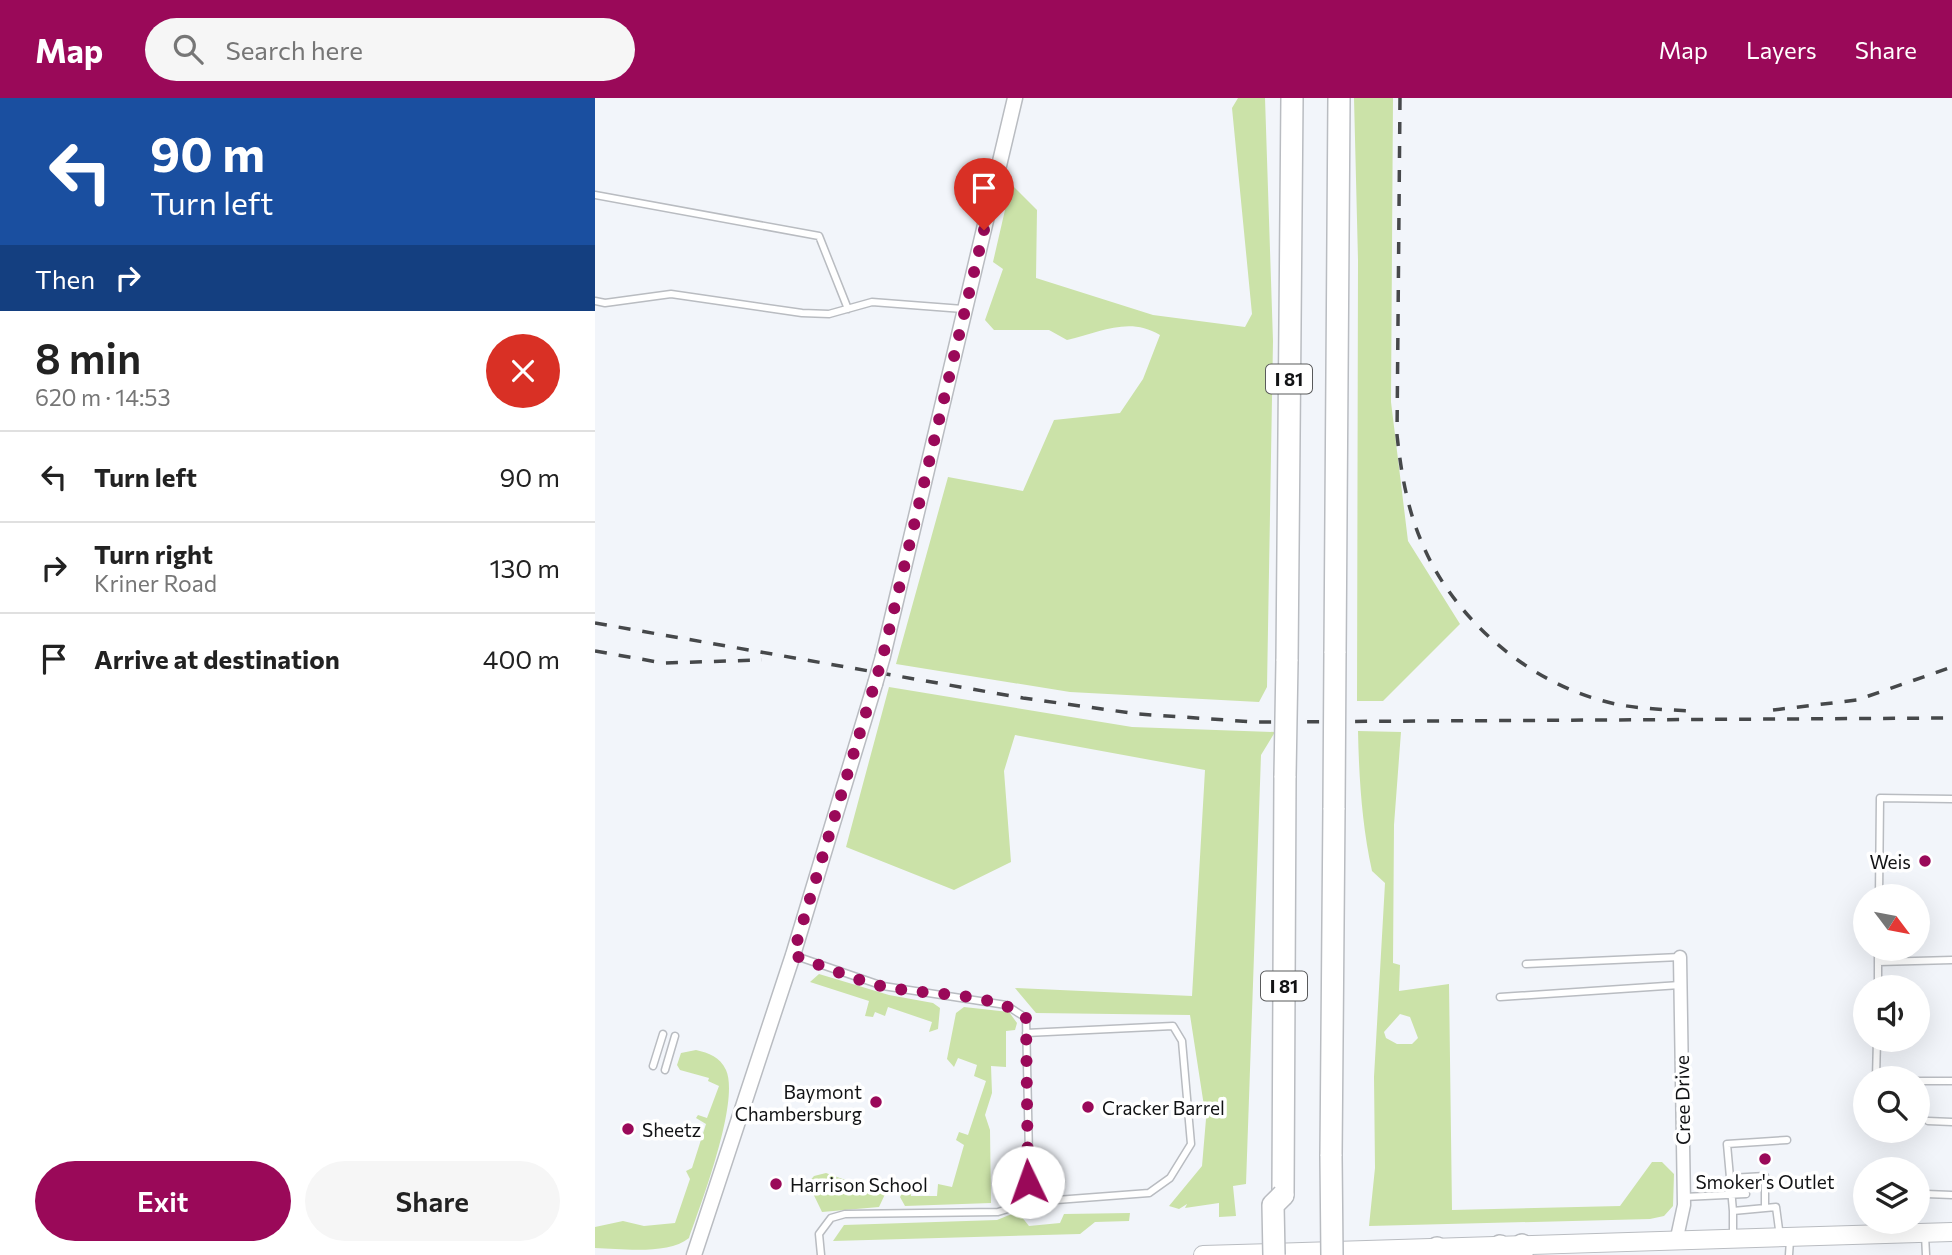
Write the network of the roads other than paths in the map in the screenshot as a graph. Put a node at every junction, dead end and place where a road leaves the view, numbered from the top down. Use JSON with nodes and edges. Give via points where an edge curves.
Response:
{"nodes":[{"id":1,"x":1015,"y":98,"type":"edge"},
{"id":2,"x":1291,"y":98,"type":"edge"},
{"id":3,"x":1339,"y":98,"type":"edge"},
{"id":4,"x":595,"y":195,"type":"edge"},
{"id":5,"x":595,"y":302,"type":"edge"},
{"id":6,"x":848,"y":309,"type":"junction"},
{"id":7,"x":966,"y":309,"type":"junction"},
{"id":8,"x":1952,"y":799,"type":"edge"},
{"id":9,"x":1879,"y":884,"type":"edge"},
{"id":10,"x":793,"y":955,"type":"junction"},
{"id":11,"x":1680,"y":957,"type":"joint"},
{"id":12,"x":1930,"y":960,"type":"edge"},
{"id":13,"x":1952,"y":960,"type":"edge"},
{"id":14,"x":1878,"y":961,"type":"edge"},
{"id":15,"x":1526,"y":964,"type":"dead end"},
{"id":16,"x":1878,"y":975,"type":"edge"},
{"id":17,"x":1681,"y":985,"type":"junction"},
{"id":18,"x":1500,"y":997,"type":"dead end"},
{"id":19,"x":1026,"y":1033,"type":"junction"},
{"id":20,"x":663,"y":1034,"type":"dead end"},
{"id":21,"x":675,"y":1036,"type":"dead end"},
{"id":22,"x":653,"y":1066,"type":"dead end"},
{"id":23,"x":665,"y":1070,"type":"dead end"},
{"id":24,"x":1930,"y":1081,"type":"edge"},
{"id":25,"x":1952,"y":1081,"type":"edge"},
{"id":26,"x":1930,"y":1121,"type":"edge"},
{"id":27,"x":1952,"y":1122,"type":"edge"},
{"id":28,"x":1787,"y":1140,"type":"dead end"},
{"id":29,"x":1730,"y":1178,"type":"junction"},
{"id":30,"x":1746,"y":1194,"type":"dead end"},
{"id":31,"x":1930,"y":1194,"type":"edge"},
{"id":32,"x":1283,"y":1195,"type":"junction"},
{"id":33,"x":1952,"y":1195,"type":"edge"},
{"id":34,"x":1732,"y":1196,"type":"junction"},
{"id":35,"x":1684,"y":1197,"type":"junction"},
{"id":36,"x":1030,"y":1202,"type":"junction"},
{"id":37,"x":1765,"y":1208,"type":"junction"},
{"id":38,"x":1733,"y":1211,"type":"junction"},
{"id":39,"x":1952,"y":1232,"type":"edge"},
{"id":40,"x":1930,"y":1233,"type":"edge"},
{"id":41,"x":1916,"y":1234,"type":"edge"},
{"id":42,"x":1925,"y":1234,"type":"edge"},
{"id":43,"x":1733,"y":1240,"type":"junction"},
{"id":44,"x":1675,"y":1248,"type":"edge"},
{"id":45,"x":1788,"y":1248,"type":"edge"},
{"id":46,"x":1511,"y":1250,"type":"edge"},
{"id":47,"x":1443,"y":1251,"type":"edge"},
{"id":48,"x":694,"y":1255,"type":"edge"},
{"id":49,"x":821,"y":1255,"type":"edge"},
{"id":50,"x":1203,"y":1255,"type":"edge"},
{"id":51,"x":1274,"y":1255,"type":"edge"},
{"id":52,"x":1283,"y":1255,"type":"edge"},
{"id":53,"x":1332,"y":1255,"type":"edge"},
{"id":54,"x":1926,"y":1255,"type":"edge"}],
"edges":[{"from":1,"to":7,"type":"street"},
{"from":2,"to":32,"type":"highway","number":"I 81","bridge":true},
{"from":3,"to":53,"type":"highway","number":"I 81","bridge":true},
{"from":4,"to":6,"type":"lane","via":[[819,236]]},
{"from":5,"to":6,"type":"lane","via":[[671,294],[802,313]]},
{"from":6,"to":7,"type":"lane","via":[[883,302]]},
{"from":7,"to":10,"type":"street","bridge":true,"via":[[883,656]]},
{"from":8,"to":9,"type":"lane","via":[[1880,798]]},
{"from":10,"to":19,"type":"lane","via":[[883,986],[1006,1005],[1026,1018]]},
{"from":10,"to":48,"type":"street"},
{"from":11,"to":15,"type":"lane"},
{"from":11,"to":17,"type":"street","name":"Cree Drive"},
{"from":12,"to":13,"type":"lane"},
{"from":14,"to":16,"type":"lane"},
{"from":17,"to":18,"type":"lane"},
{"from":17,"to":35,"type":"street","name":"Cree Drive"},
{"from":19,"to":36,"type":"lane"},
{"from":19,"to":36,"type":"lane","via":[[1173,1026],[1182,1041],[1191,1144],[1170,1178],[1149,1193]]},
{"from":20,"to":22,"type":"lane"},
{"from":21,"to":23,"type":"lane"},
{"from":24,"to":25,"type":"lane"},
{"from":26,"to":27,"type":"lane"},
{"from":28,"to":29,"type":"lane","via":[[1727,1144]]},
{"from":29,"to":34,"type":"lane"},
{"from":29,"to":37,"type":"lane","via":[[1765,1176]]},
{"from":30,"to":34,"type":"lane"},
{"from":31,"to":33,"type":"lane"},
{"from":32,"to":51,"type":"highway","bridge":true,"via":[[1273,1205]]},
{"from":32,"to":52,"type":"highway","number":"I 81"},
{"from":34,"to":35,"type":"lane"},
{"from":34,"to":38,"type":"lane"},
{"from":35,"to":44,"type":"street","name":"Cree Drive"},
{"from":36,"to":49,"type":"lane","via":[[998,1212],[845,1214],[831,1218],[819,1234]]},
{"from":37,"to":38,"type":"lane"},
{"from":37,"to":45,"type":"lane","via":[[1776,1207]]},
{"from":38,"to":43,"type":"lane"},
{"from":39,"to":40,"type":"main road"},
{"from":41,"to":45,"type":"main road"},
{"from":42,"to":54,"type":"lane"},
{"from":43,"to":44,"type":"main road"},
{"from":43,"to":45,"type":"main road"},
{"from":44,"to":46,"type":"main road"},
{"from":46,"to":47,"type":"main road"},
{"from":47,"to":50,"type":"main road"}]}
